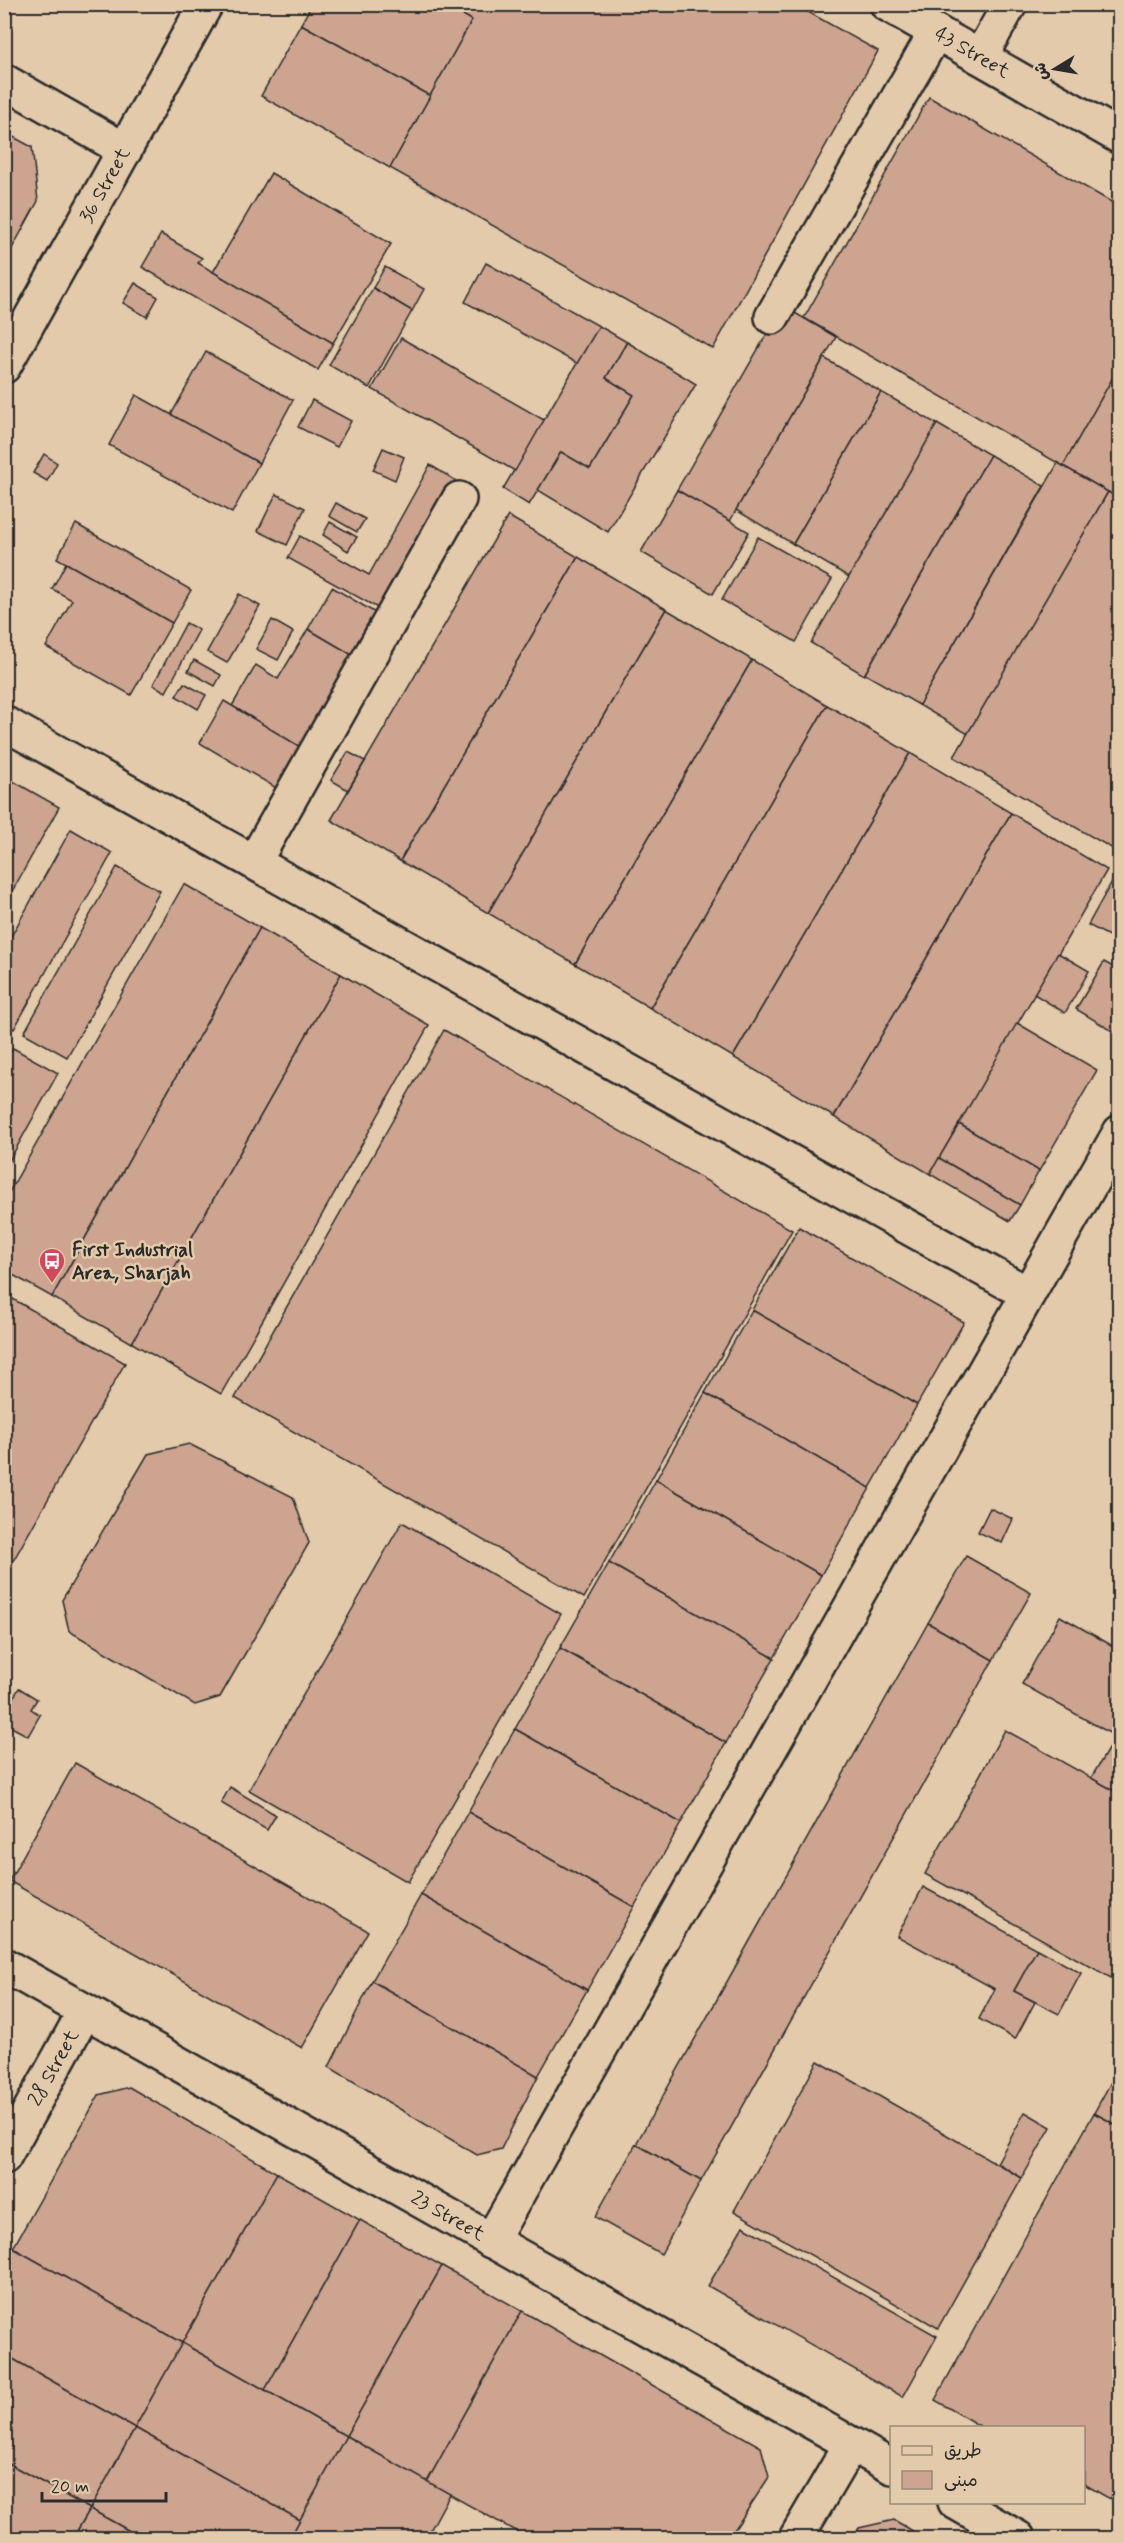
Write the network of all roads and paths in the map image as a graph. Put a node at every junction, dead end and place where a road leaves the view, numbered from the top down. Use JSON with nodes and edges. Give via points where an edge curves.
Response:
{"nodes":[{"id":1,"x":206,"y":4,"type":"edge"},
{"id":2,"x":887,"y":4,"type":"edge"},
{"id":3,"x":1010,"y":4,"type":"edge"},
{"id":4,"x":936,"y":32,"type":"junction"},
{"id":5,"x":980,"y":57,"type":"junction"},
{"id":6,"x":4,"y":81,"type":"edge"},
{"id":7,"x":1119,"y":137,"type":"edge"},
{"id":8,"x":125,"y":150,"type":"junction"},
{"id":9,"x":772,"y":317,"type":"dead end"},
{"id":10,"x":4,"y":366,"type":"edge"},
{"id":11,"x":459,"y":499,"type":"dead end"},
{"id":12,"x":4,"y":723,"type":"edge"},
{"id":13,"x":254,"y":862,"type":"junction"},
{"id":14,"x":1116,"y":1147,"type":"edge"},
{"id":15,"x":1028,"y":1294,"type":"junction"},
{"id":16,"x":4,"y":1965,"type":"edge"},
{"id":17,"x":85,"y":2012,"type":"junction"},
{"id":18,"x":4,"y":2157,"type":"edge"},
{"id":19,"x":491,"y":2241,"type":"junction"},
{"id":20,"x":851,"y":2444,"type":"junction"},
{"id":21,"x":890,"y":2466,"type":"edge"},
{"id":22,"x":958,"y":2504,"type":"edge"},
{"id":23,"x":796,"y":2538,"type":"edge"},
{"id":24,"x":1018,"y":2538,"type":"edge"}],
"edges":[{"from":1,"to":8,"type":"street","name":"36 Street"},
{"from":2,"to":4,"type":"street","name":"43 Street"},
{"from":3,"to":5,"type":"street"},
{"from":4,"to":5,"type":"street","name":"43 Street"},
{"from":4,"to":9,"type":"street"},
{"from":5,"to":7,"type":"street","name":"43 Street"},
{"from":6,"to":8,"type":"street"},
{"from":8,"to":10,"type":"street","name":"36 Street"},
{"from":11,"to":13,"type":"street"},
{"from":12,"to":13,"type":"street"},
{"from":13,"to":15,"type":"street"},
{"from":14,"to":15,"type":"street"},
{"from":15,"to":19,"type":"street"},
{"from":16,"to":17,"type":"street","name":"23 Street"},
{"from":17,"to":18,"type":"street","name":"28 Street"},
{"from":17,"to":19,"type":"street","name":"23 Street"},
{"from":19,"to":20,"type":"street","name":"23 Street"},
{"from":20,"to":21,"type":"street","name":"23 Street"},
{"from":20,"to":23,"type":"street"},
{"from":22,"to":24,"type":"street"}]}
